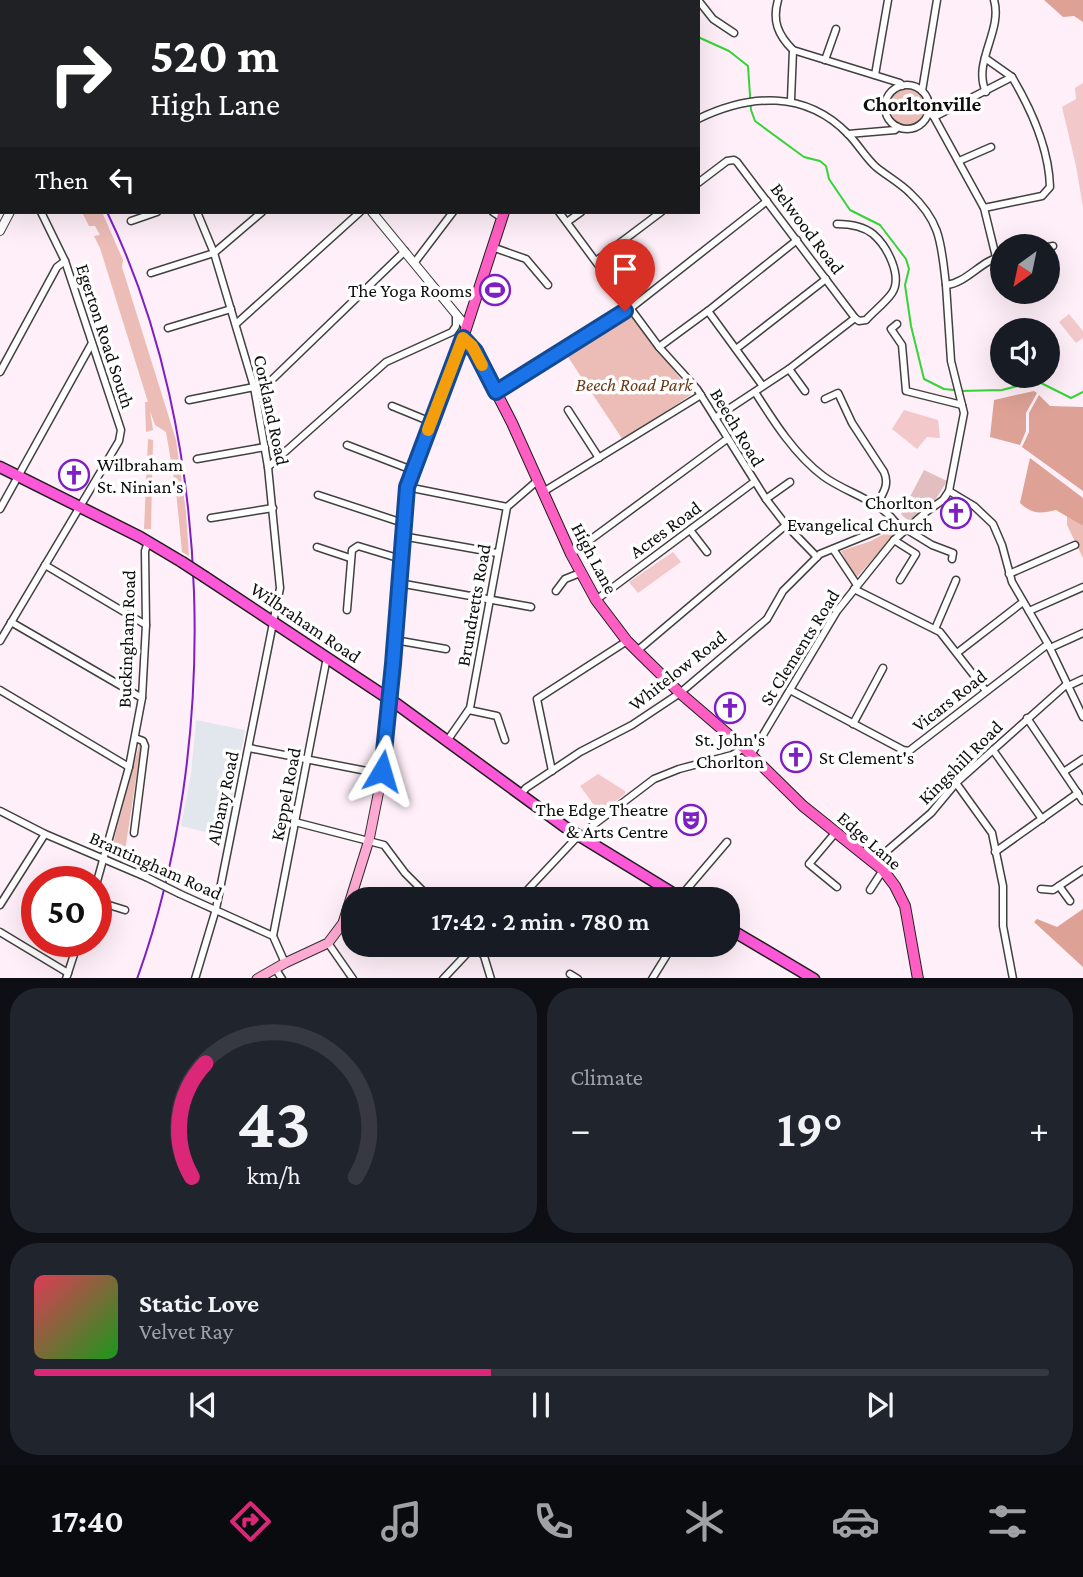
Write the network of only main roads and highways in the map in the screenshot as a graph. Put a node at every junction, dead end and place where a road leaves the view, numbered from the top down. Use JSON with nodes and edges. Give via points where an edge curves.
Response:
{"nodes":[{"id":1,"x":500,"y":214,"type":"edge"},
{"id":2,"x":463,"y":338,"type":"junction"},
{"id":3,"x":0,"y":467,"type":"edge"},
{"id":4,"x":390,"y":699,"type":"junction"},
{"id":5,"x":748,"y":752,"type":"joint"},
{"id":6,"x":664,"y":887,"type":"edge"},
{"id":7,"x":740,"y":936,"type":"edge"},
{"id":8,"x":797,"y":974,"type":"edge"},
{"id":9,"x":257,"y":978,"type":"edge"},
{"id":10,"x":814,"y":978,"type":"edge"},
{"id":11,"x":918,"y":978,"type":"edge"}],
"edges":[{"from":1,"to":2,"type":"main road"},
{"from":2,"to":4,"type":"main road","via":[[407,487]]},
{"from":2,"to":5,"type":"main road","name":"High Lane","via":[[475,351],[512,423],[596,600],[637,651]]},
{"from":3,"to":4,"type":"highway","name":"Wilbraham Road","bridge":true,"via":[[182,562]]},
{"from":4,"to":6,"type":"highway","name":"Wilbraham Road","via":[[520,795]]},
{"from":4,"to":9,"type":"main road","via":[[369,840],[343,923],[328,943]]},
{"from":5,"to":11,"type":"main road","name":"Edge Lane","via":[[803,806],[883,870],[905,906]]},
{"from":7,"to":8,"type":"highway"},
{"from":8,"to":10,"type":"highway"}]}
